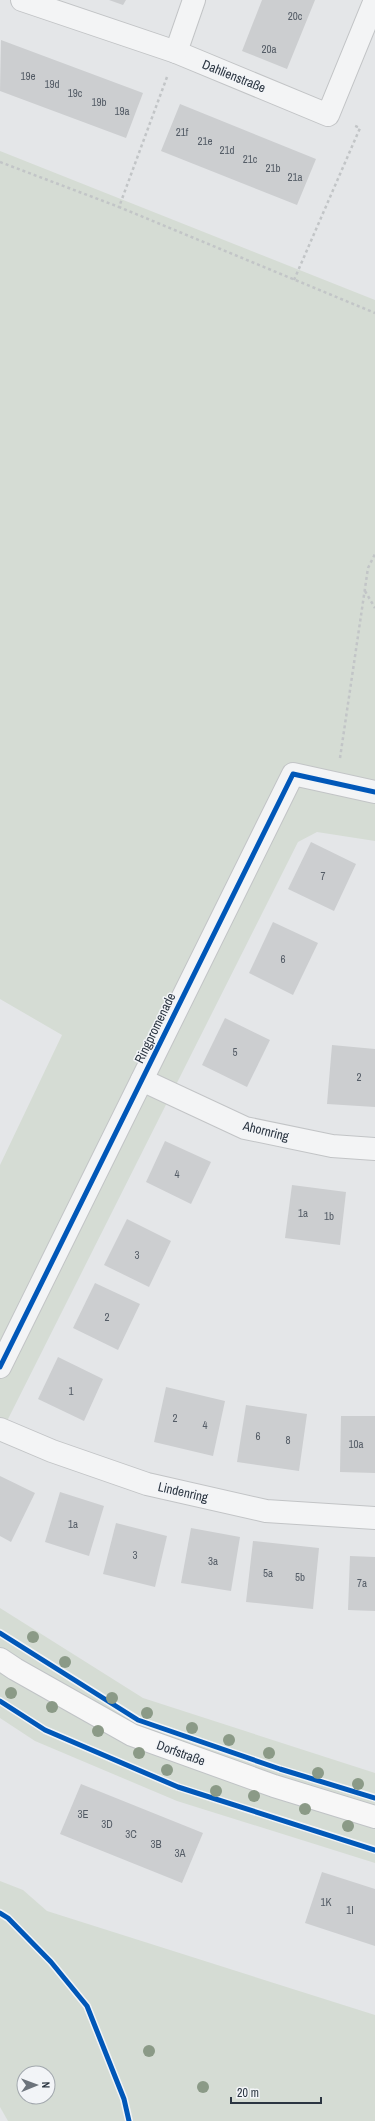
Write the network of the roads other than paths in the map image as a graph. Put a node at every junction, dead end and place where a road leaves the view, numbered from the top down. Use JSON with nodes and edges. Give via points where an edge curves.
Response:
{"nodes":[{"id":1,"x":22,"y":0,"type":"edge"},
{"id":2,"x":194,"y":0,"type":"edge"},
{"id":3,"x":375,"y":0,"type":"edge"},
{"id":4,"x":176,"y":52,"type":"junction"},
{"id":5,"x":375,"y":792,"type":"edge"},
{"id":6,"x":142,"y":1080,"type":"junction"},
{"id":7,"x":375,"y":1149,"type":"edge"},
{"id":8,"x":0,"y":1367,"type":"edge"},
{"id":9,"x":0,"y":1429,"type":"edge"},
{"id":10,"x":375,"y":1518,"type":"edge"},
{"id":11,"x":0,"y":1659,"type":"edge"},
{"id":12,"x":375,"y":1817,"type":"edge"}],
"edges":[{"from":1,"to":4,"type":"street","name":"Dahlienstraße"},
{"from":2,"to":4,"type":"street"},
{"from":3,"to":4,"type":"street","name":"Dahlienstraße","via":[[328,115]]},
{"from":5,"to":6,"type":"street","name":"Ringpromenade","via":[[293,774]]},
{"from":6,"to":7,"type":"street","name":"Ahornring","via":[[245,1128],[332,1146]]},
{"from":6,"to":8,"type":"street","name":"Ringpromenade"},
{"from":9,"to":10,"type":"street","name":"Lindenring","via":[[52,1451],[147,1484],[266,1511]]},
{"from":11,"to":12,"type":"main road","name":"Dorfstraße","via":[[132,1735],[274,1786]]}]}
